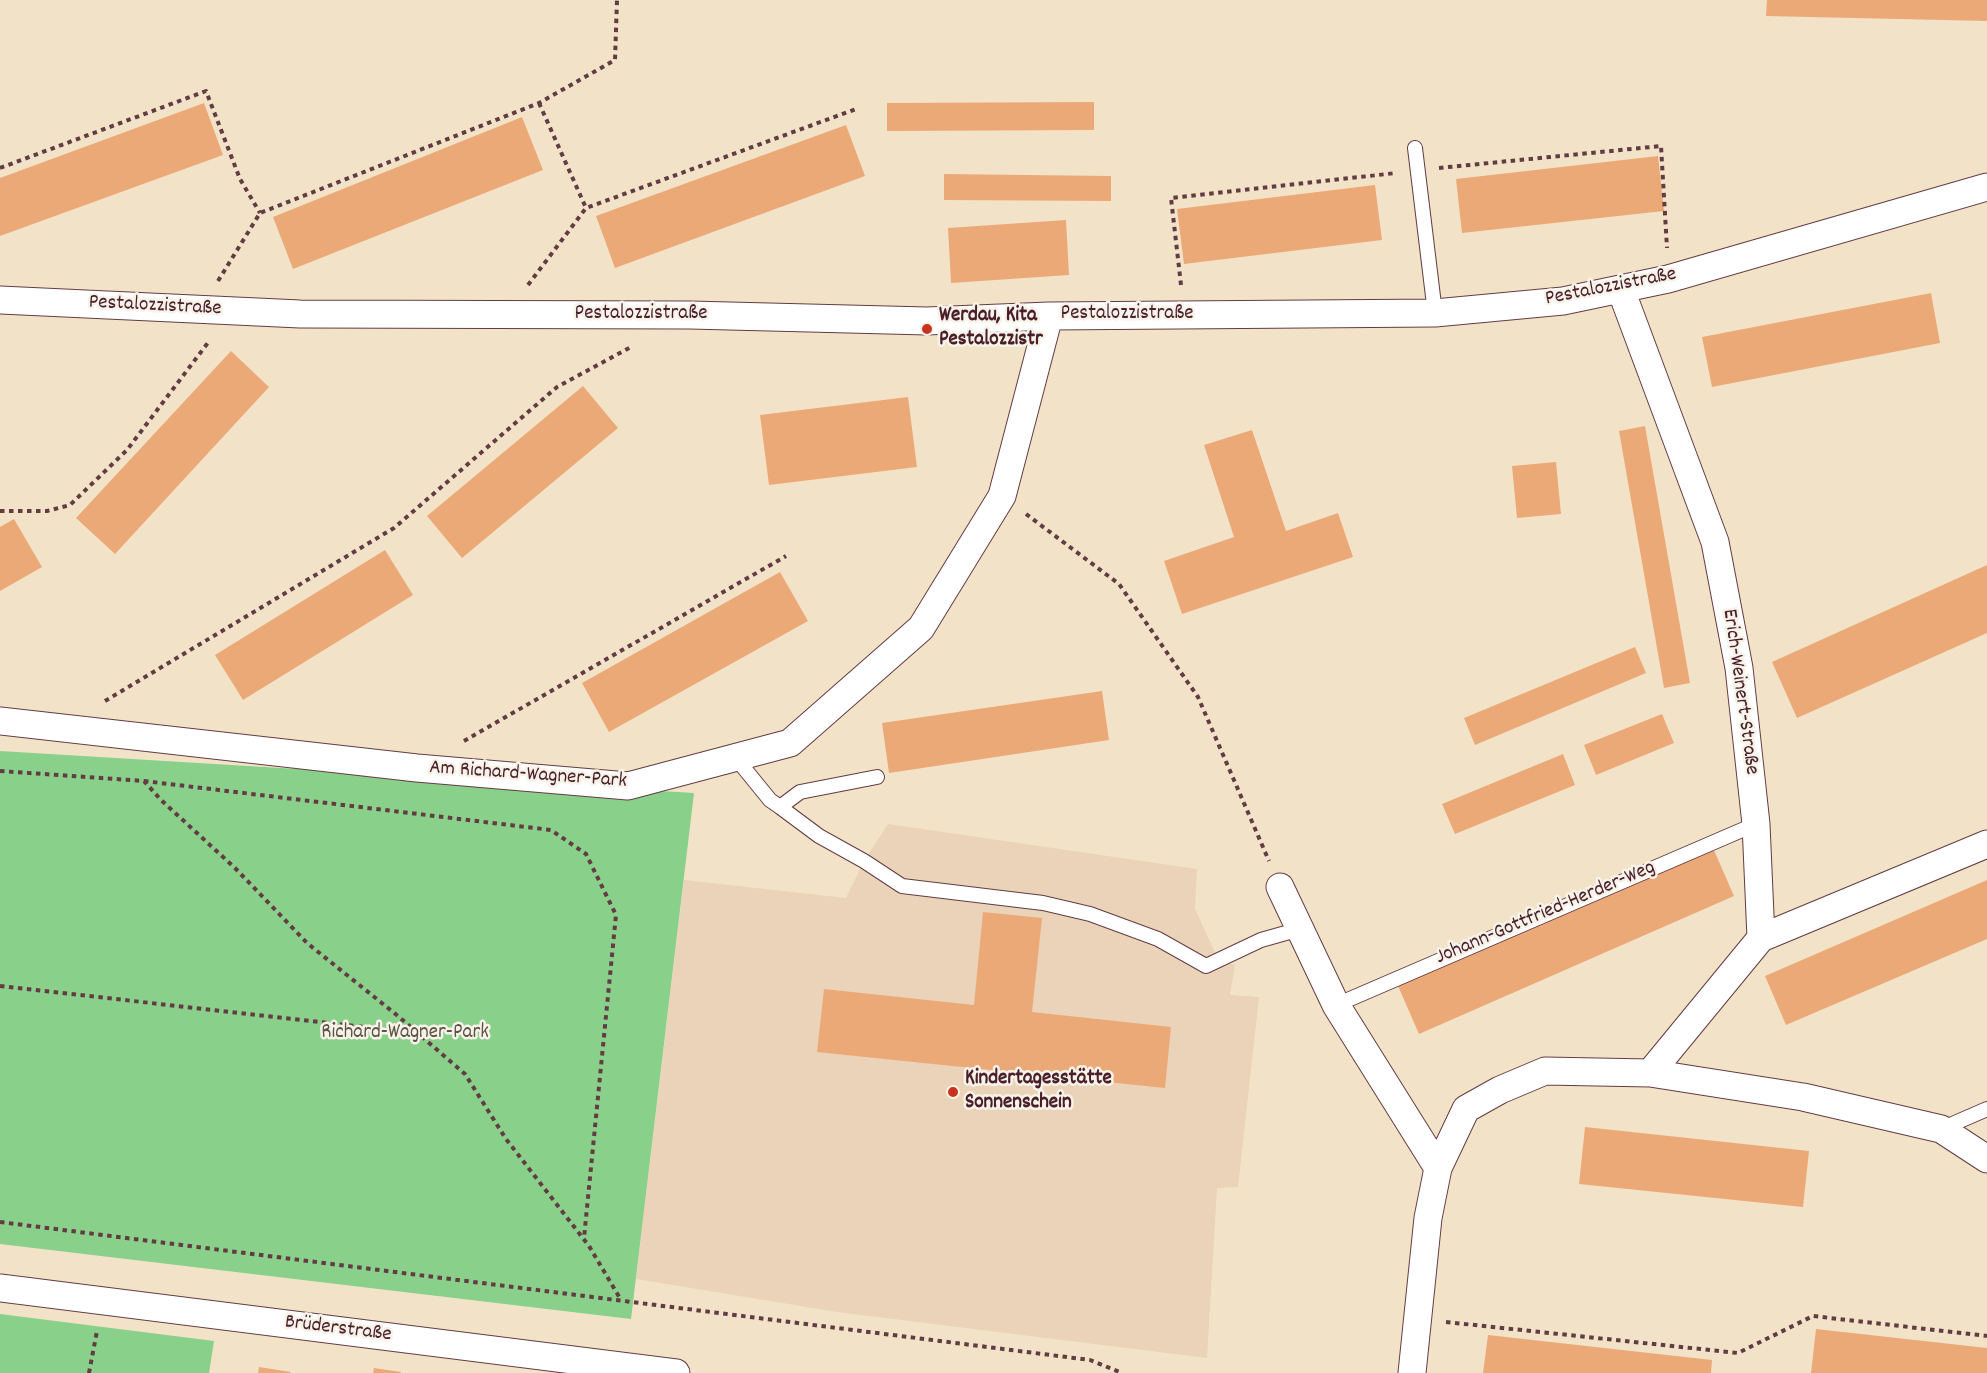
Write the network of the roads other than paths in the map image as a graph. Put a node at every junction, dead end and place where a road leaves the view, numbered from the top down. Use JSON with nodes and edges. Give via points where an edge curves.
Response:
{"nodes":[{"id":1,"x":1415,"y":148,"type":"dead end"},
{"id":2,"x":1987,"y":188,"type":"edge"},
{"id":3,"x":1621,"y":290,"type":"junction"},
{"id":4,"x":0,"y":300,"type":"edge"},
{"id":5,"x":1435,"y":313,"type":"junction"},
{"id":6,"x":1049,"y":316,"type":"junction"},
{"id":7,"x":0,"y":721,"type":"edge"},
{"id":8,"x":735,"y":757,"type":"junction"},
{"id":9,"x":877,"y":777,"type":"dead end"},
{"id":10,"x":780,"y":807,"type":"junction"},
{"id":11,"x":1756,"y":824,"type":"junction"},
{"id":12,"x":1987,"y":844,"type":"edge"},
{"id":13,"x":1280,"y":887,"type":"road end"},
{"id":14,"x":1300,"y":929,"type":"junction"},
{"id":15,"x":1761,"y":938,"type":"junction"},
{"id":16,"x":1336,"y":1005,"type":"junction"},
{"id":17,"x":1650,"y":1073,"type":"junction"},
{"id":18,"x":1987,"y":1109,"type":"edge"},
{"id":19,"x":1941,"y":1130,"type":"junction"},
{"id":20,"x":1987,"y":1159,"type":"edge"},
{"id":21,"x":1438,"y":1168,"type":"junction"},
{"id":22,"x":0,"y":1288,"type":"edge"},
{"id":23,"x":676,"y":1373,"type":"edge"},
{"id":24,"x":1412,"y":1373,"type":"edge"}],
"edges":[{"from":1,"to":5,"type":"lane"},
{"from":2,"to":3,"type":"street","name":"Pestalozzistraße"},
{"from":3,"to":5,"type":"street","name":"Pestalozzistraße","via":[[1563,301]]},
{"from":3,"to":11,"type":"street","name":"Erich-Weinert-Straße","via":[[1715,542],[1739,668]]},
{"from":4,"to":6,"type":"street","name":"Pestalozzistraße","via":[[300,314],[690,315],[927,321]]},
{"from":5,"to":6,"type":"street","name":"Pestalozzistraße"},
{"from":6,"to":8,"type":"street","name":"Am Richard-Wagner-Park","via":[[1002,496],[921,628],[790,743]]},
{"from":7,"to":8,"type":"street","name":"Am Richard-Wagner-Park","via":[[417,768],[628,786]]},
{"from":8,"to":10,"type":"lane"},
{"from":9,"to":10,"type":"lane","via":[[800,792]]},
{"from":10,"to":14,"type":"lane","via":[[819,836],[902,886],[1043,903],[1090,914],[1158,939],[1206,966],[1261,940]]},
{"from":11,"to":15,"type":"street","name":"Erich-Weinert-Straße"},
{"from":11,"to":16,"type":"lane","name":"Johann-Gottfried-Herder-Weg"},
{"from":12,"to":15,"type":"street"},
{"from":13,"to":14,"type":"street"},
{"from":14,"to":16,"type":"street"},
{"from":15,"to":17,"type":"street"},
{"from":16,"to":21,"type":"street"},
{"from":17,"to":19,"type":"street","via":[[1803,1097]]},
{"from":17,"to":21,"type":"street","via":[[1545,1071],[1500,1090],[1466,1109]]},
{"from":18,"to":19,"type":"lane"},
{"from":19,"to":20,"type":"street"},
{"from":21,"to":24,"type":"street","via":[[1428,1218]]},
{"from":22,"to":23,"type":"street","name":"Brüderstraße"}]}
